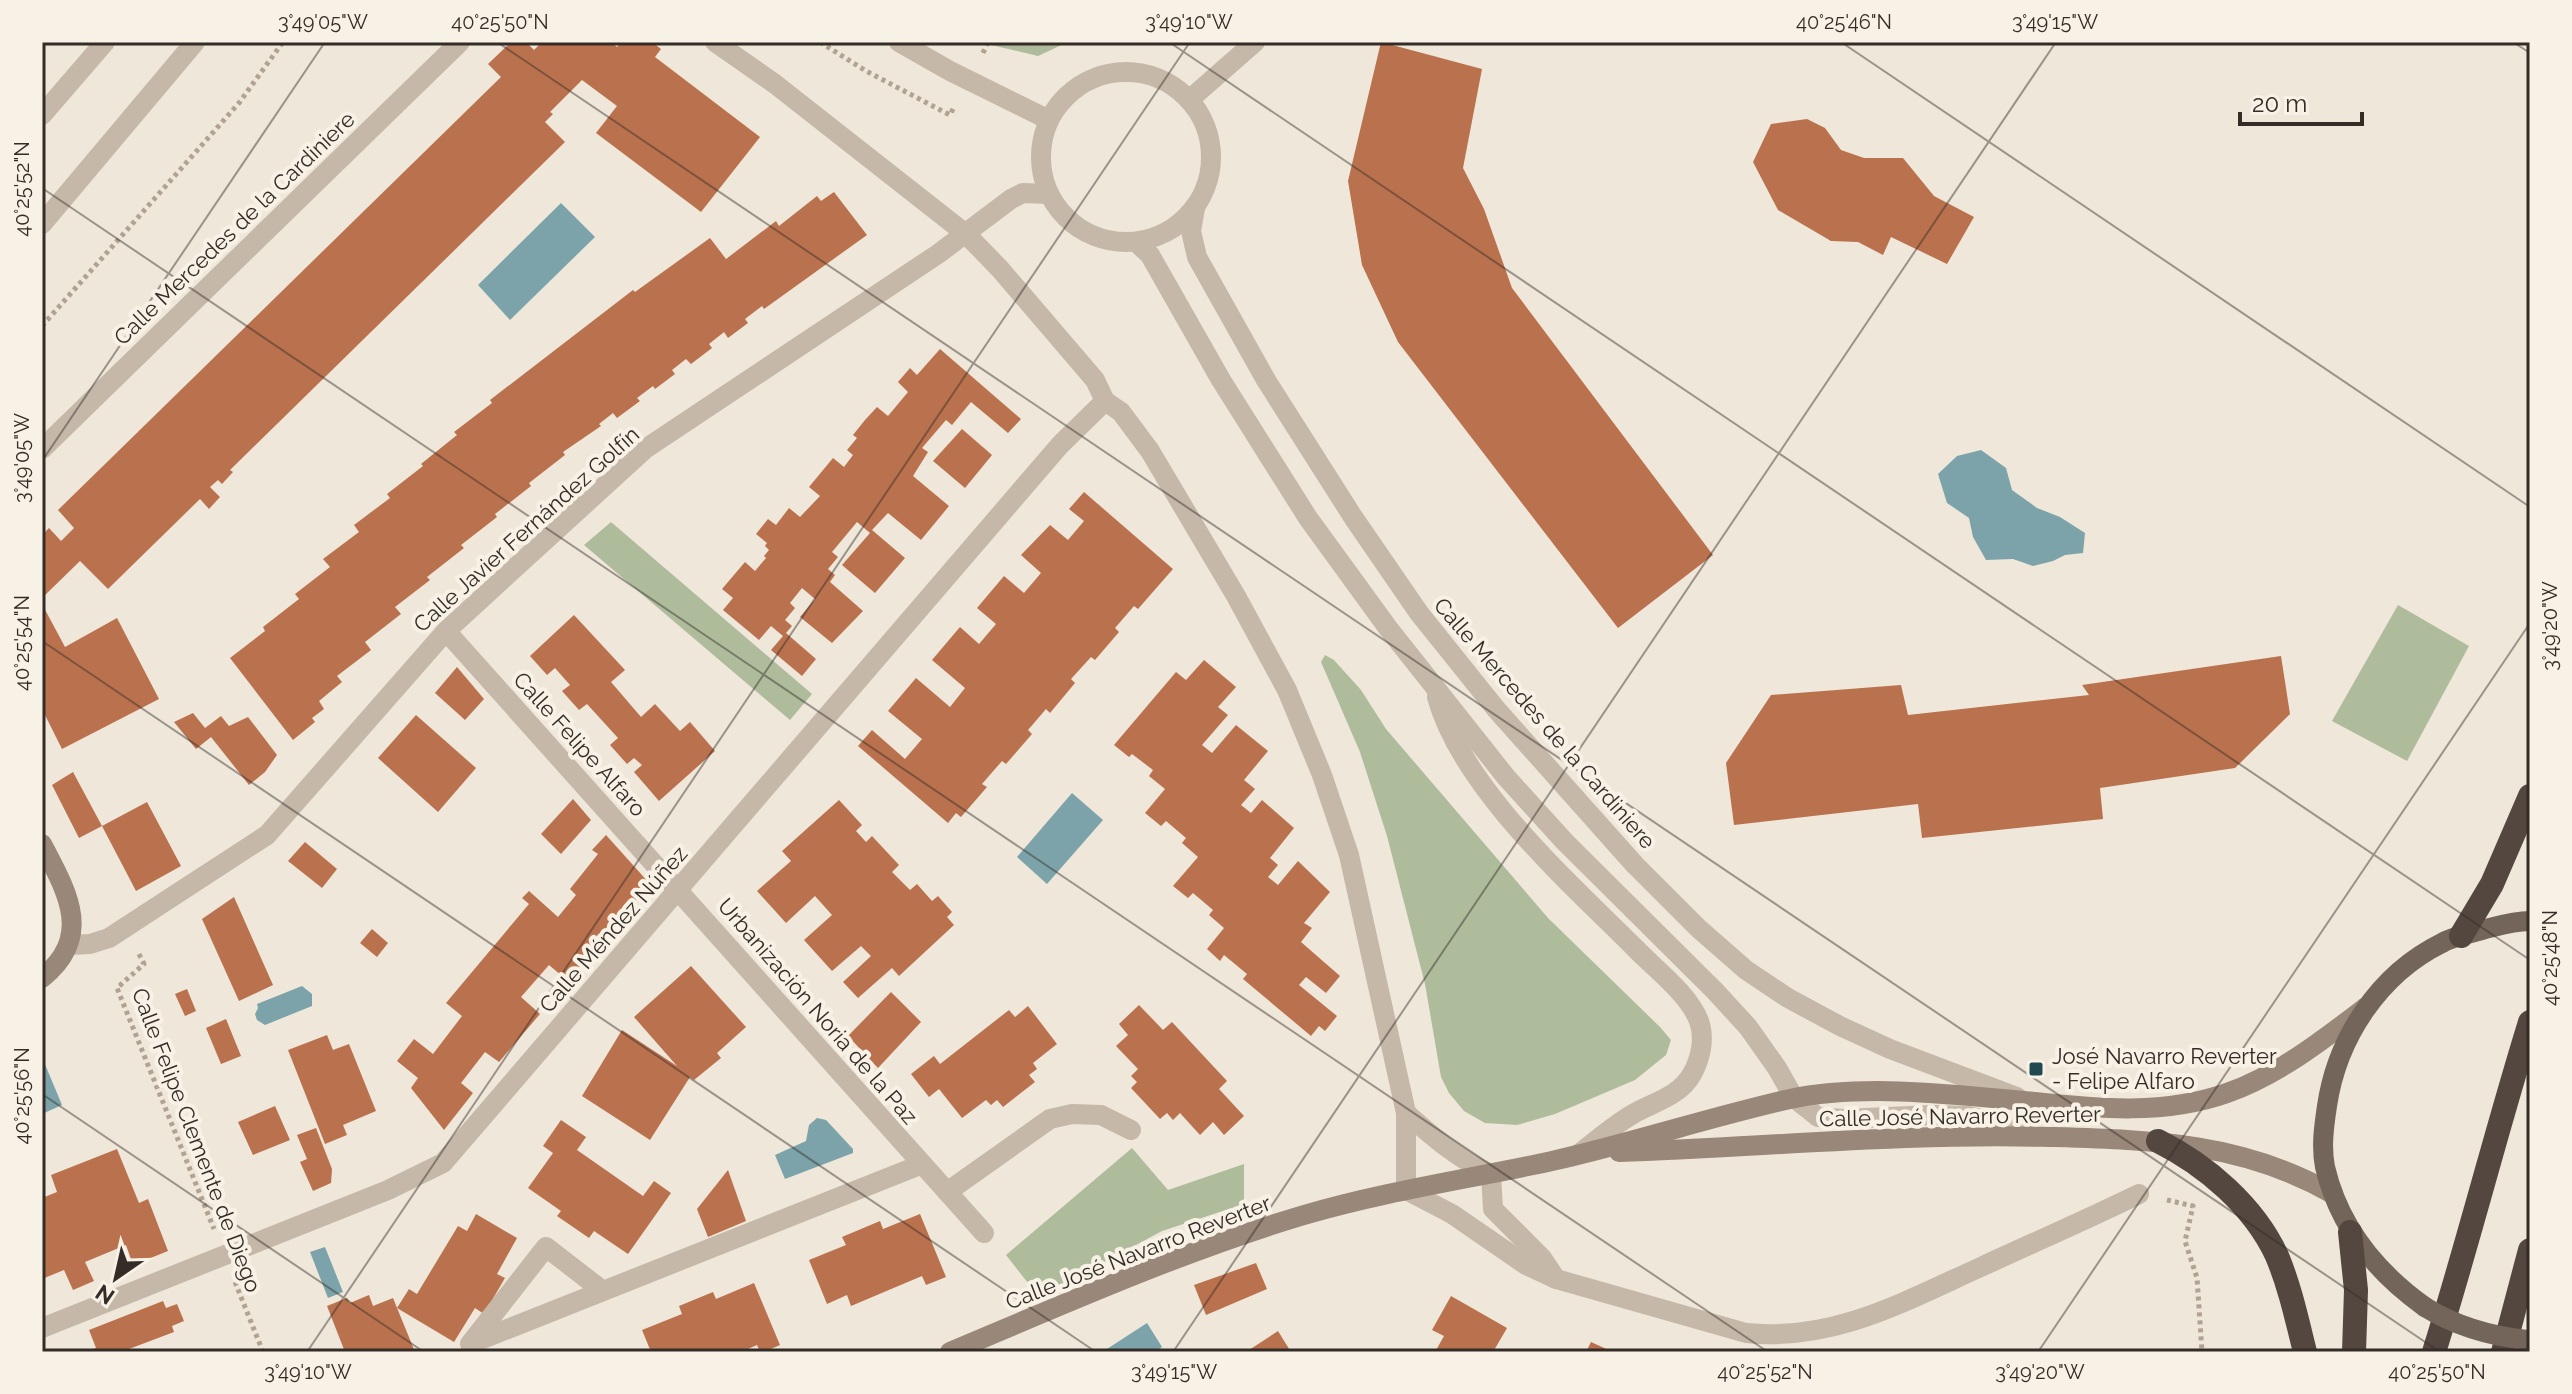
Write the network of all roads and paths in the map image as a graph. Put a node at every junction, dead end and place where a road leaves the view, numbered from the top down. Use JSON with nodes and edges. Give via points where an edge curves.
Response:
{"nodes":[{"id":1,"x":105,"y":42,"type":"edge"},
{"id":2,"x":195,"y":42,"type":"edge"},
{"id":3,"x":283,"y":42,"type":"edge"},
{"id":4,"x":460,"y":42,"type":"edge"},
{"id":5,"x":715,"y":42,"type":"edge"},
{"id":6,"x":899,"y":42,"type":"edge"},
{"id":7,"x":1255,"y":42,"type":"edge"},
{"id":8,"x":1189,"y":100,"type":"junction"},
{"id":9,"x":42,"y":115,"type":"edge"},
{"id":10,"x":1049,"y":120,"type":"junction"},
{"id":11,"x":1049,"y":194,"type":"junction"},
{"id":12,"x":1195,"y":208,"type":"junction"},
{"id":13,"x":42,"y":224,"type":"edge"},
{"id":14,"x":966,"y":234,"type":"junction"},
{"id":15,"x":1136,"y":242,"type":"junction"},
{"id":16,"x":42,"y":326,"type":"edge"},
{"id":17,"x":1105,"y":401,"type":"junction"},
{"id":18,"x":42,"y":449,"type":"edge"},
{"id":19,"x":446,"y":631,"type":"junction"},
{"id":20,"x":1433,"y":686,"type":"junction"},
{"id":21,"x":2530,"y":796,"type":"edge"},
{"id":22,"x":42,"y":844,"type":"edge"},
{"id":23,"x":679,"y":889,"type":"junction"},
{"id":24,"x":2530,"y":921,"type":"edge"},
{"id":25,"x":2461,"y":936,"type":"junction"},
{"id":26,"x":69,"y":945,"type":"junction"},
{"id":27,"x":136,"y":949,"type":"dead end"},
{"id":28,"x":42,"y":978,"type":"edge"},
{"id":29,"x":2366,"y":1007,"type":"junction"},
{"id":30,"x":2530,"y":1022,"type":"edge"},
{"id":31,"x":1794,"y":1098,"type":"junction"},
{"id":32,"x":2032,"y":1102,"type":"junction"},
{"id":33,"x":1406,"y":1113,"type":"junction"},
{"id":34,"x":1131,"y":1130,"type":"dead end"},
{"id":35,"x":2036,"y":1137,"type":"junction"},
{"id":36,"x":2158,"y":1141,"type":"junction"},
{"id":37,"x":1579,"y":1154,"type":"junction"},
{"id":38,"x":920,"y":1165,"type":"junction"},
{"id":39,"x":1491,"y":1174,"type":"junction"},
{"id":40,"x":1406,"y":1190,"type":"junction"},
{"id":41,"x":947,"y":1192,"type":"junction"},
{"id":42,"x":2139,"y":1194,"type":"dead end"},
{"id":43,"x":2333,"y":1194,"type":"junction"},
{"id":44,"x":2193,"y":1206,"type":"dead end"},
{"id":45,"x":2350,"y":1232,"type":"junction"},
{"id":46,"x":984,"y":1233,"type":"dead end"},
{"id":47,"x":2530,"y":1250,"type":"edge"},
{"id":48,"x":225,"y":1257,"type":"junction"},
{"id":49,"x":1556,"y":1279,"type":"junction"},
{"id":50,"x":603,"y":1291,"type":"junction"},
{"id":51,"x":42,"y":1328,"type":"edge"},
{"id":52,"x":2529,"y":1340,"type":"edge"},
{"id":53,"x":263,"y":1352,"type":"edge"},
{"id":54,"x":950,"y":1352,"type":"edge"},
{"id":55,"x":2202,"y":1352,"type":"edge"},
{"id":56,"x":2305,"y":1352,"type":"edge"},
{"id":57,"x":2354,"y":1352,"type":"edge"},
{"id":58,"x":2434,"y":1352,"type":"edge"},
{"id":59,"x":2503,"y":1352,"type":"edge"}],
"edges":[{"from":1,"to":9,"type":"street"},
{"from":2,"to":13,"type":"street"},
{"from":3,"to":16,"type":"path","via":[[239,103]]},
{"from":4,"to":18,"type":"street","name":"Calle Mercedes de la Cardiniere"},
{"from":5,"to":14,"type":"street"},
{"from":6,"to":10,"type":"street"},
{"from":7,"to":8,"type":"street"},
{"from":8,"to":10,"type":"street","via":[[1156,77],[1116,72],[1078,86]]},
{"from":8,"to":12,"type":"street","via":[[1201,116],[1211,153],[1205,191]]},
{"from":10,"to":11,"type":"street","via":[[1040,161]]},
{"from":11,"to":14,"type":"street","name":"Calle Javier Fernández Golfín","via":[[1023,193]]},
{"from":11,"to":15,"type":"street","via":[[1084,232]]},
{"from":12,"to":15,"type":"street","via":[[1169,231]]},
{"from":12,"to":32,"type":"street","name":"Calle Mercedes de la Cardiniere","via":[[1191,231],[1197,257],[1266,380],[1353,517],[1496,709],[1635,865],[1717,945],[1788,998],[1890,1049]]},
{"from":14,"to":17,"type":"street","via":[[1095,380]]},
{"from":14,"to":19,"type":"street","name":"Calle Javier Fernández Golfín","via":[[645,449]]},
{"from":15,"to":20,"type":"street","via":[[1150,255],[1308,518]]},
{"from":17,"to":23,"type":"street","name":"Calle Méndez Núñez","via":[[1060,445]]},
{"from":17,"to":33,"type":"street","via":[[1121,412],[1150,451],[1287,690],[1349,855]]},
{"from":19,"to":23,"type":"street","name":"Calle Felipe Alfaro"},
{"from":19,"to":26,"type":"street","name":"Calle Javier Fernández Golfín","via":[[267,835],[109,938]]},
{"from":20,"to":31,"type":"street","via":[[1565,842],[1748,1027]]},
{"from":20,"to":37,"type":"street","via":[[1443,719],[1486,790],[1699,1020],[1703,1041],[1681,1090],[1634,1113]]},
{"from":21,"to":25,"type":"highway","via":[[2492,884]]},
{"from":22,"to":26,"type":"main road","via":[[72,911]]},
{"from":23,"to":38,"type":"street","name":"Urbanización Noria de la Paz"},
{"from":23,"to":48,"type":"street","name":"Calle Méndez Núñez","via":[[443,1163]]},
{"from":24,"to":25,"type":"main road"},
{"from":25,"to":29,"type":"main road","via":[[2414,960]]},
{"from":26,"to":28,"type":"main road"},
{"from":27,"to":48,"type":"path","name":"Calle Felipe Clemente de Diego","via":[[144,964],[117,988]]},
{"from":29,"to":32,"type":"main road","name":"Calle José Navarro Reverter","via":[[2268,1075],[2198,1102],[2128,1109]]},
{"from":29,"to":43,"type":"main road","via":[[2340,1055],[2330,1088],[2323,1144]]},
{"from":30,"to":58,"type":"highway"},
{"from":31,"to":32,"type":"main road","name":"Calle José Navarro Reverter","via":[[1903,1093]]},
{"from":31,"to":35,"type":"street","via":[[1818,1117],[1968,1116]]},
{"from":31,"to":37,"type":"main road","name":"Calle José Navarro Reverter"},
{"from":33,"to":39,"type":"street","via":[[1447,1148]]},
{"from":33,"to":40,"type":"street"},
{"from":34,"to":41,"type":"street","via":[[1101,1115],[1050,1119]]},
{"from":35,"to":36,"type":"main road","name":"Calle José Navarro Reverter"},
{"from":35,"to":37,"type":"main road","name":"Calle José Navarro Reverter","via":[[1918,1136]]},
{"from":36,"to":43,"type":"main road","name":"Calle José Navarro Reverter","via":[[2206,1147],[2274,1166]]},
{"from":36,"to":56,"type":"highway","via":[[2217,1180],[2250,1215],[2276,1254]]},
{"from":37,"to":39,"type":"main road","name":"Calle José Navarro Reverter"},
{"from":38,"to":41,"type":"street","name":"Urbanización Noria de la Paz"},
{"from":38,"to":50,"type":"street"},
{"from":39,"to":40,"type":"main road","name":"Calle José Navarro Reverter"},
{"from":39,"to":49,"type":"street","via":[[1493,1209]]},
{"from":40,"to":49,"type":"street"},
{"from":40,"to":54,"type":"main road","name":"Calle José Navarro Reverter","via":[[1227,1240]]},
{"from":41,"to":46,"type":"street","name":"Urbanización Noria de la Paz"},
{"from":42,"to":49,"type":"street","via":[[1884,1311],[1835,1328],[1796,1334],[1746,1333]]},
{"from":43,"to":45,"type":"main road"},
{"from":44,"to":55,"type":"path","via":[[2185,1241],[2197,1278]]},
{"from":45,"to":52,"type":"main road","bridge":true,"via":[[2393,1284],[2425,1307],[2475,1331]]},
{"from":45,"to":57,"type":"highway","via":[[2356,1290]]},
{"from":47,"to":59,"type":"highway"},
{"from":48,"to":51,"type":"street","name":"Calle Méndez Núñez"},
{"from":48,"to":53,"type":"path","name":"Calle Felipe Clemente de Diego"},
{"from":50,"to":50,"type":"street","via":[[588,1297],[470,1344],[546,1247]]}]}
